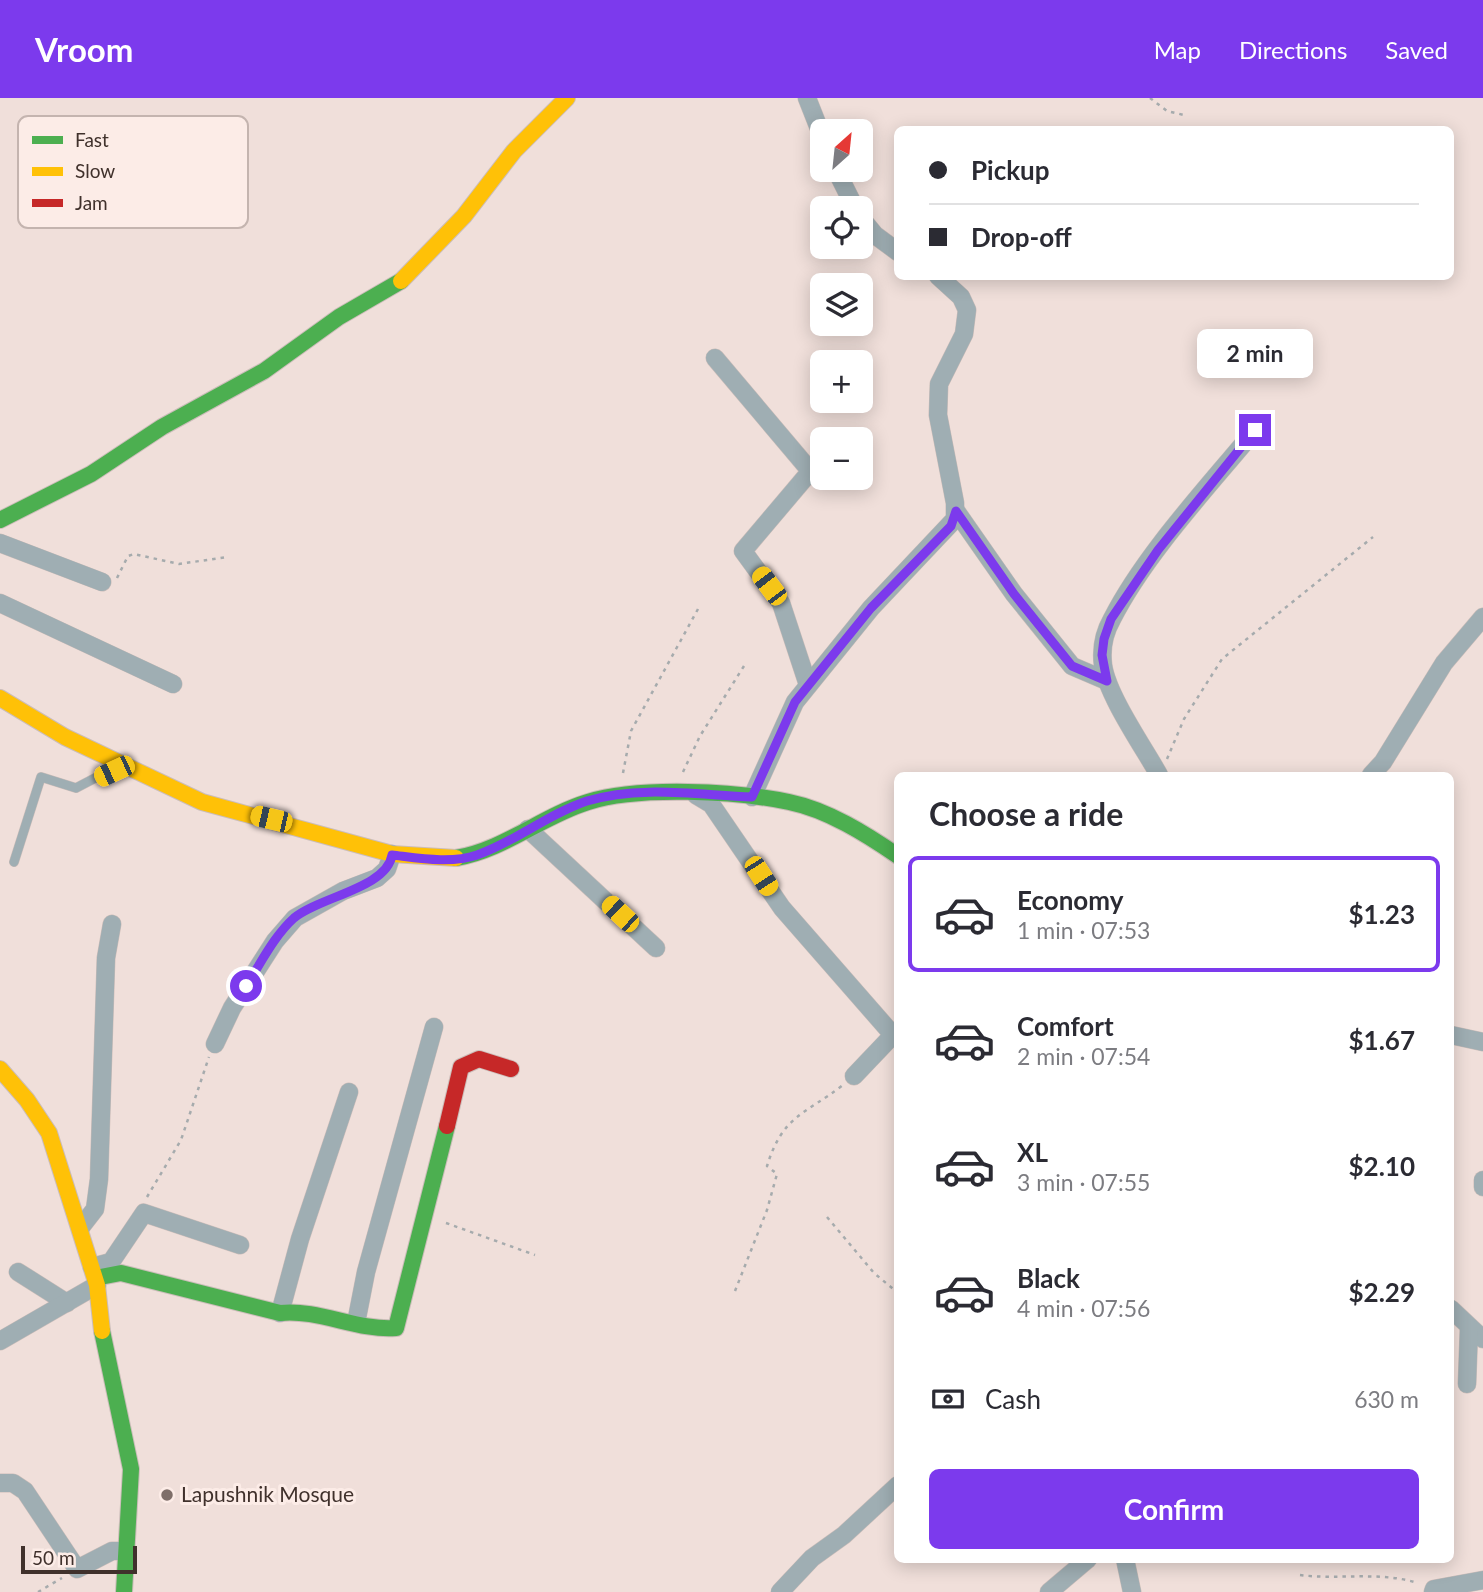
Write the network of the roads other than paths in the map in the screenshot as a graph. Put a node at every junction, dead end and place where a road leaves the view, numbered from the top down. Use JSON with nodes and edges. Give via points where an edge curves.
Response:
{"nodes":[{"id":1,"x":567,"y":98,"type":"edge"},
{"id":2,"x":807,"y":98,"type":"edge"},
{"id":3,"x":815,"y":119,"type":"edge"},
{"id":4,"x":873,"y":233,"type":"edge"},
{"id":5,"x":894,"y":249,"type":"edge"},
{"id":6,"x":942,"y":280,"type":"edge"},
{"id":7,"x":715,"y":358,"type":"dead end"},
{"id":8,"x":1255,"y":430,"type":"dead end"},
{"id":9,"x":956,"y":511,"type":"junction"},
{"id":10,"x":0,"y":520,"type":"edge"},
{"id":11,"x":0,"y":543,"type":"edge"},
{"id":12,"x":103,"y":582,"type":"road end"},
{"id":13,"x":0,"y":603,"type":"edge"},
{"id":14,"x":1483,"y":617,"type":"edge"},
{"id":15,"x":1107,"y":681,"type":"junction"},
{"id":16,"x":173,"y":684,"type":"dead end"},
{"id":17,"x":808,"y":685,"type":"junction"},
{"id":18,"x":0,"y":698,"type":"edge"},
{"id":19,"x":119,"y":765,"type":"junction"},
{"id":20,"x":1162,"y":771,"type":"edge"},
{"id":21,"x":1374,"y":772,"type":"edge"},
{"id":22,"x":696,"y":794,"type":"junction"},
{"id":23,"x":752,"y":797,"type":"junction"},
{"id":24,"x":528,"y":829,"type":"junction"},
{"id":25,"x":894,"y":853,"type":"edge"},
{"id":26,"x":392,"y":855,"type":"junction"},
{"id":27,"x":14,"y":862,"type":"dead end"},
{"id":28,"x":112,"y":924,"type":"dead end"},
{"id":29,"x":656,"y":948,"type":"dead end"},
{"id":30,"x":433,"y":1027,"type":"dead end"},
{"id":31,"x":1454,"y":1036,"type":"edge"},
{"id":32,"x":1483,"y":1042,"type":"edge"},
{"id":33,"x":215,"y":1044,"type":"road end"},
{"id":34,"x":0,"y":1069,"type":"edge"},
{"id":35,"x":511,"y":1069,"type":"dead end"},
{"id":36,"x":854,"y":1076,"type":"road end"},
{"id":37,"x":349,"y":1092,"type":"dead end"},
{"id":38,"x":1483,"y":1180,"type":"edge"},
{"id":39,"x":1483,"y":1187,"type":"edge"},
{"id":40,"x":81,"y":1227,"type":"junction"},
{"id":41,"x":240,"y":1245,"type":"dead end"},
{"id":42,"x":18,"y":1272,"type":"dead end"},
{"id":43,"x":95,"y":1277,"type":"junction"},
{"id":44,"x":67,"y":1303,"type":"junction"},
{"id":45,"x":1454,"y":1312,"type":"edge"},
{"id":46,"x":280,"y":1313,"type":"junction"},
{"id":47,"x":356,"y":1323,"type":"junction"},
{"id":48,"x":1476,"y":1334,"type":"edge"},
{"id":49,"x":0,"y":1341,"type":"edge"},
{"id":50,"x":1467,"y":1384,"type":"dead end"},
{"id":51,"x":0,"y":1483,"type":"edge"},
{"id":52,"x":894,"y":1489,"type":"edge"},
{"id":53,"x":124,"y":1551,"type":"junction"},
{"id":54,"x":1083,"y":1563,"type":"edge"},
{"id":55,"x":1126,"y":1563,"type":"edge"},
{"id":56,"x":1483,"y":1580,"type":"edge"},
{"id":57,"x":1434,"y":1590,"type":"edge"},
{"id":58,"x":124,"y":1592,"type":"edge"},
{"id":59,"x":780,"y":1592,"type":"edge"},
{"id":60,"x":1049,"y":1592,"type":"edge"},
{"id":61,"x":1132,"y":1592,"type":"edge"}],
"edges":[{"from":1,"to":10,"type":"street","via":[[514,151],[464,216],[399,283],[115,460]]},
{"from":2,"to":3,"type":"street"},
{"from":4,"to":5,"type":"street"},
{"from":6,"to":9,"type":"street","via":[[961,297],[967,310],[964,334],[939,384],[938,415]]},
{"from":7,"to":17,"type":"street","via":[[809,473],[743,551],[781,603]]},
{"from":8,"to":15,"type":"street","via":[[1158,550],[1111,619],[1102,655]]},
{"from":9,"to":15,"type":"street","via":[[1072,666]]},
{"from":9,"to":17,"type":"street","via":[[951,526],[871,608]]},
{"from":11,"to":12,"type":"street"},
{"from":13,"to":16,"type":"street"},
{"from":14,"to":21,"type":"street","via":[[1444,663]]},
{"from":15,"to":20,"type":"street"},
{"from":17,"to":23,"type":"street","via":[[795,702]]},
{"from":18,"to":19,"type":"street"},
{"from":19,"to":26,"type":"street","via":[[202,802]]},
{"from":19,"to":27,"type":"lane","via":[[76,788],[41,777]]},
{"from":22,"to":23,"type":"street"},
{"from":22,"to":24,"type":"street","via":[[621,794],[587,802]]},
{"from":22,"to":36,"type":"street","via":[[712,804],[782,908],[893,1035]]},
{"from":23,"to":25,"type":"street","via":[[791,802],[836,819]]},
{"from":24,"to":26,"type":"street","via":[[468,857]]},
{"from":24,"to":29,"type":"street"},
{"from":26,"to":33,"type":"street","via":[[377,878],[295,918],[239,997]]},
{"from":28,"to":40,"type":"street","via":[[106,958],[99,1179],[95,1209]]},
{"from":30,"to":47,"type":"street"},
{"from":31,"to":32,"type":"street"},
{"from":34,"to":40,"type":"street","via":[[49,1133]]},
{"from":35,"to":47,"type":"street","via":[[476,1057],[461,1067],[396,1328]]},
{"from":37,"to":46,"type":"street"},
{"from":38,"to":39,"type":"street"},
{"from":40,"to":43,"type":"street"},
{"from":41,"to":43,"type":"street","via":[[144,1213],[111,1262]]},
{"from":42,"to":44,"type":"street"},
{"from":43,"to":44,"type":"street"},
{"from":43,"to":46,"type":"street","via":[[121,1273]]},
{"from":43,"to":53,"type":"street","via":[[131,1469]]},
{"from":44,"to":49,"type":"street"},
{"from":45,"to":48,"type":"street"},
{"from":46,"to":47,"type":"street","via":[[300,1311]]},
{"from":48,"to":50,"type":"street"},
{"from":51,"to":53,"type":"street","via":[[13,1483],[25,1491],[77,1569],[112,1551]]},
{"from":52,"to":59,"type":"street","via":[[812,1558]]},
{"from":53,"to":58,"type":"street"},
{"from":54,"to":60,"type":"street"},
{"from":55,"to":61,"type":"street"},
{"from":56,"to":57,"type":"street"}]}
